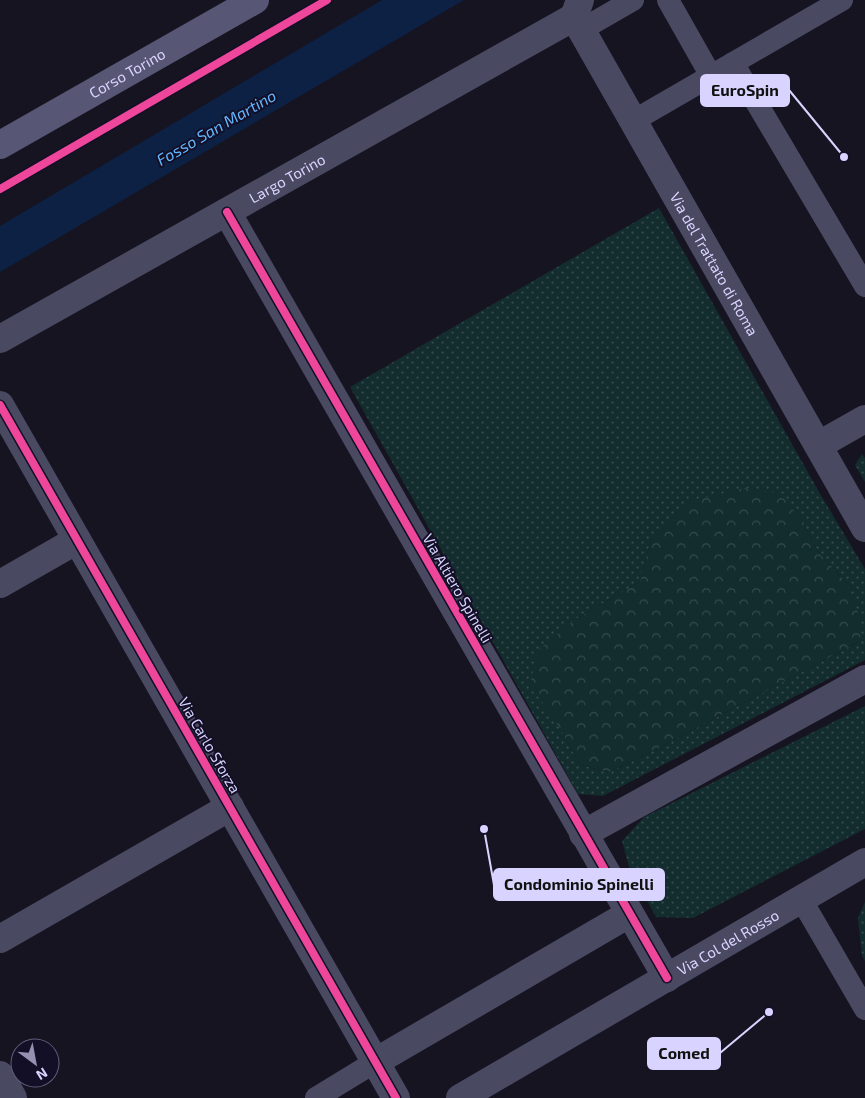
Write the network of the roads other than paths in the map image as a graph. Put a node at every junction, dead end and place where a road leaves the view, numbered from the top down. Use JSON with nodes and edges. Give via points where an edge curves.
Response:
{"nodes":[{"id":1,"x":254,"y":0,"type":"edge"},
{"id":2,"x":633,"y":0,"type":"edge"},
{"id":3,"x":668,"y":0,"type":"edge"},
{"id":4,"x":842,"y":0,"type":"edge"},
{"id":5,"x":578,"y":16,"type":"edge"},
{"id":6,"x":733,"y":63,"type":"junction"},
{"id":7,"x":711,"y":76,"type":"junction"},
{"id":8,"x":633,"y":121,"type":"junction"},
{"id":9,"x":0,"y":145,"type":"edge"},
{"id":10,"x":227,"y":212,"type":"junction"},
{"id":11,"x":865,"y":286,"type":"edge"},
{"id":12,"x":0,"y":339,"type":"edge"},
{"id":13,"x":0,"y":405,"type":"edge"},
{"id":14,"x":865,"y":419,"type":"edge"},
{"id":15,"x":819,"y":445,"type":"junction"},
{"id":16,"x":865,"y":528,"type":"edge"},
{"id":17,"x":77,"y":540,"type":"junction"},
{"id":18,"x":0,"y":584,"type":"edge"},
{"id":19,"x":865,"y":679,"type":"edge"},
{"id":20,"x":230,"y":807,"type":"junction"},
{"id":21,"x":583,"y":834,"type":"junction"},
{"id":22,"x":865,"y":862,"type":"edge"},
{"id":23,"x":801,"y":900,"type":"junction"},
{"id":24,"x":629,"y":914,"type":"junction"},
{"id":25,"x":0,"y":939,"type":"edge"},
{"id":26,"x":667,"y":978,"type":"junction"},
{"id":27,"x":865,"y":1009,"type":"edge"},
{"id":28,"x":375,"y":1062,"type":"junction"},
{"id":29,"x":0,"y":1075,"type":"edge"},
{"id":30,"x":13,"y":1098,"type":"edge"},
{"id":31,"x":316,"y":1098,"type":"edge"},
{"id":32,"x":396,"y":1098,"type":"edge"},
{"id":33,"x":460,"y":1098,"type":"edge"}],
"edges":[{"from":1,"to":9,"type":"main road","name":"Corso Torino"},
{"from":2,"to":5,"type":"lane"},
{"from":3,"to":7,"type":"lane"},
{"from":4,"to":6,"type":"lane"},
{"from":5,"to":8,"type":"street","name":"Via del Trattato di Roma"},
{"from":5,"to":10,"type":"street","name":"Largo Torino"},
{"from":6,"to":7,"type":"lane"},
{"from":6,"to":11,"type":"lane"},
{"from":7,"to":8,"type":"lane"},
{"from":8,"to":15,"type":"street","name":"Via del Trattato di Roma"},
{"from":10,"to":12,"type":"street","name":"Largo Torino"},
{"from":10,"to":21,"type":"street","name":"Via Altiero Spinelli"},
{"from":13,"to":17,"type":"street","name":"Via Carlo Sforza"},
{"from":14,"to":15,"type":"street"},
{"from":15,"to":16,"type":"street","name":"Via del Trattato di Roma"},
{"from":17,"to":18,"type":"street"},
{"from":17,"to":20,"type":"street","name":"Via Carlo Sforza"},
{"from":19,"to":21,"type":"street"},
{"from":20,"to":25,"type":"street"},
{"from":20,"to":28,"type":"street","name":"Via Carlo Sforza"},
{"from":21,"to":24,"type":"street","name":"Via Altiero Spinelli"},
{"from":22,"to":23,"type":"street","name":"Via Col del Rosso"},
{"from":23,"to":26,"type":"street","name":"Via Col del Rosso"},
{"from":23,"to":27,"type":"lane"},
{"from":24,"to":26,"type":"street","name":"Via Altiero Spinelli"},
{"from":24,"to":28,"type":"street"},
{"from":26,"to":33,"type":"street","name":"Via Col del Rosso"},
{"from":28,"to":31,"type":"lane"},
{"from":28,"to":32,"type":"street","name":"Via Carlo Sforza"},
{"from":29,"to":30,"type":"street"}]}
